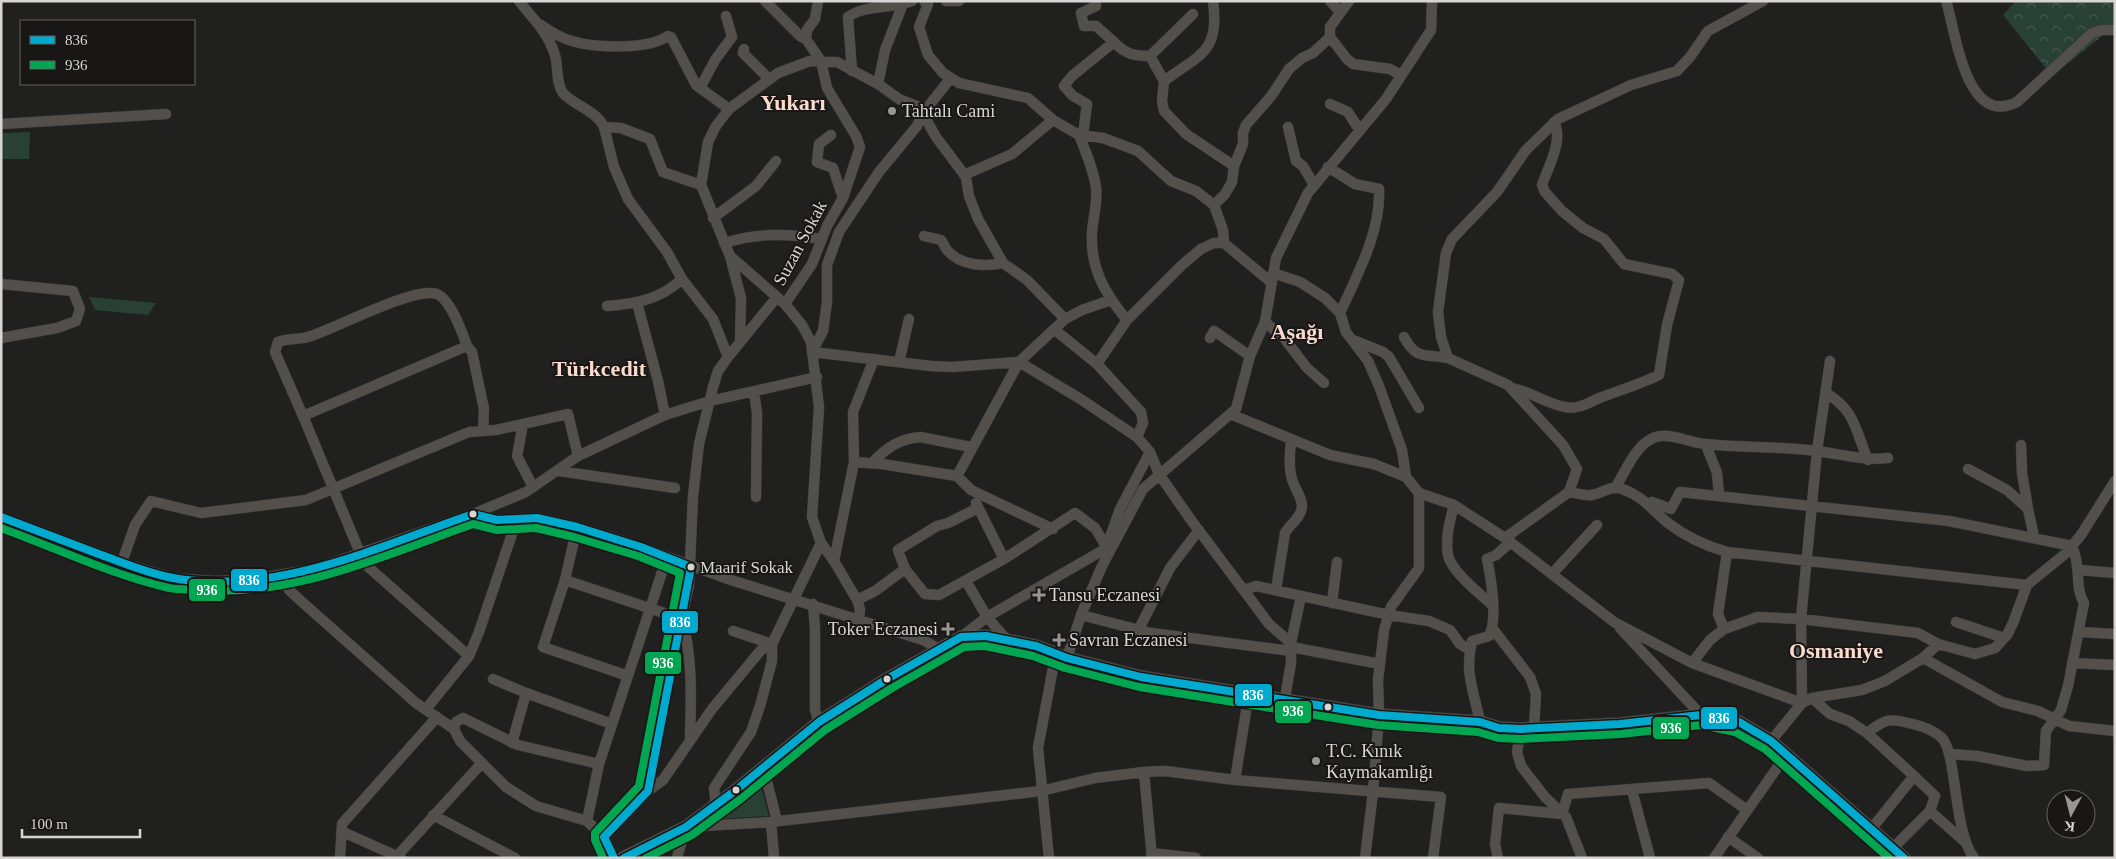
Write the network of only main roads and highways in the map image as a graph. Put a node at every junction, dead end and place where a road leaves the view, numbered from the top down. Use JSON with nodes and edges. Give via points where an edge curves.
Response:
{"nodes":[{"id":1,"x":631,"y":856,"type":"edge"},
{"id":2,"x":1904,"y":858,"type":"edge"}],
"edges":[{"from":1,"to":2,"type":"main road","via":[[686,827],[716,806],[819,722],[961,637],[986,636],[1141,677],[1379,715],[1480,722],[1499,728],[1521,729],[1620,724],[1701,715],[1739,722],[1771,741]]}]}
